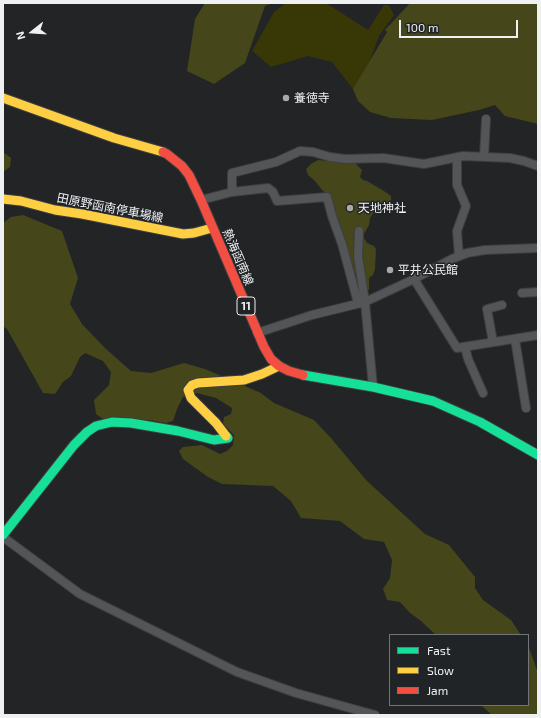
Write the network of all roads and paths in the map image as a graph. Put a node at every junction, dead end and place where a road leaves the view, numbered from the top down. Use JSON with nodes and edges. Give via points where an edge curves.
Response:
{"nodes":[{"id":1,"x":3,"y":98,"type":"edge"},
{"id":2,"x":486,"y":119,"type":"dead end"},
{"id":3,"x":457,"y":157,"type":"junction"},
{"id":4,"x":484,"y":157,"type":"junction"},
{"id":5,"x":538,"y":166,"type":"edge"},
{"id":6,"x":232,"y":192,"type":"junction"},
{"id":7,"x":3,"y":198,"type":"edge"},
{"id":8,"x":201,"y":200,"type":"junction"},
{"id":9,"x":212,"y":228,"type":"junction"},
{"id":10,"x":359,"y":231,"type":"dead end"},
{"id":11,"x":538,"y":248,"type":"edge"},
{"id":12,"x":459,"y":256,"type":"junction"},
{"id":13,"x":414,"y":280,"type":"junction"},
{"id":14,"x":538,"y":292,"type":"edge"},
{"id":15,"x":522,"y":293,"type":"dead end"},
{"id":16,"x":361,"y":302,"type":"junction"},
{"id":17,"x":502,"y":306,"type":"dead end"},
{"id":18,"x":257,"y":332,"type":"junction"},
{"id":19,"x":538,"y":335,"type":"edge"},
{"id":20,"x":515,"y":339,"type":"junction"},
{"id":21,"x":493,"y":342,"type":"junction"},
{"id":22,"x":465,"y":347,"type":"junction"},
{"id":23,"x":279,"y":366,"type":"junction"},
{"id":24,"x":373,"y":387,"type":"junction"},
{"id":25,"x":483,"y":393,"type":"dead end"},
{"id":26,"x":526,"y":408,"type":"dead end"},
{"id":27,"x":538,"y":455,"type":"edge"},
{"id":28,"x":3,"y":536,"type":"edge"},
{"id":29,"x":375,"y":715,"type":"edge"}],
"edges":[{"from":1,"to":8,"type":"main road","name":"熱海函南線","number":"11","via":[[167,154],[189,175]]},
{"from":2,"to":4,"type":"street"},
{"from":3,"to":4,"type":"street"},
{"from":3,"to":6,"type":"street","via":[[424,164],[383,158],[345,159],[300,151],[276,162],[232,173]]},
{"from":3,"to":12,"type":"street","via":[[457,185],[466,206],[457,230]]},
{"from":4,"to":5,"type":"street","via":[[510,158]]},
{"from":6,"to":8,"type":"street"},
{"from":6,"to":16,"type":"street","via":[[268,188],[277,201],[327,197]]},
{"from":7,"to":9,"type":"main road","name":"田原野函南停車場線","via":[[183,234]]},
{"from":8,"to":9,"type":"main road","name":"熱海函南線","number":"11"},
{"from":9,"to":18,"type":"main road","name":"熱海函南線","number":"11"},
{"from":10,"to":16,"type":"street"},
{"from":11,"to":12,"type":"street","via":[[485,250]]},
{"from":12,"to":13,"type":"street"},
{"from":13,"to":16,"type":"street"},
{"from":13,"to":22,"type":"street","via":[[457,348]]},
{"from":14,"to":15,"type":"street"},
{"from":16,"to":18,"type":"street"},
{"from":16,"to":24,"type":"street"},
{"from":17,"to":21,"type":"street","via":[[487,309]]},
{"from":18,"to":23,"type":"main road","name":"熱海函南線","number":"11","via":[[271,359]]},
{"from":19,"to":20,"type":"street"},
{"from":20,"to":21,"type":"street"},
{"from":20,"to":26,"type":"street"},
{"from":21,"to":22,"type":"street"},
{"from":22,"to":25,"type":"street"},
{"from":23,"to":24,"type":"main road","name":"熱海函南線","number":"11","via":[[300,374]]},
{"from":23,"to":28,"type":"main road","via":[[244,380],[198,383],[188,390],[191,398],[228,438],[214,440],[131,423],[112,422],[96,426],[74,445]]},
{"from":24,"to":27,"type":"main road","name":"熱海函南線","number":"11","via":[[433,401],[480,422]]},
{"from":28,"to":29,"type":"street","via":[[80,594],[237,672],[296,693]]}]}
